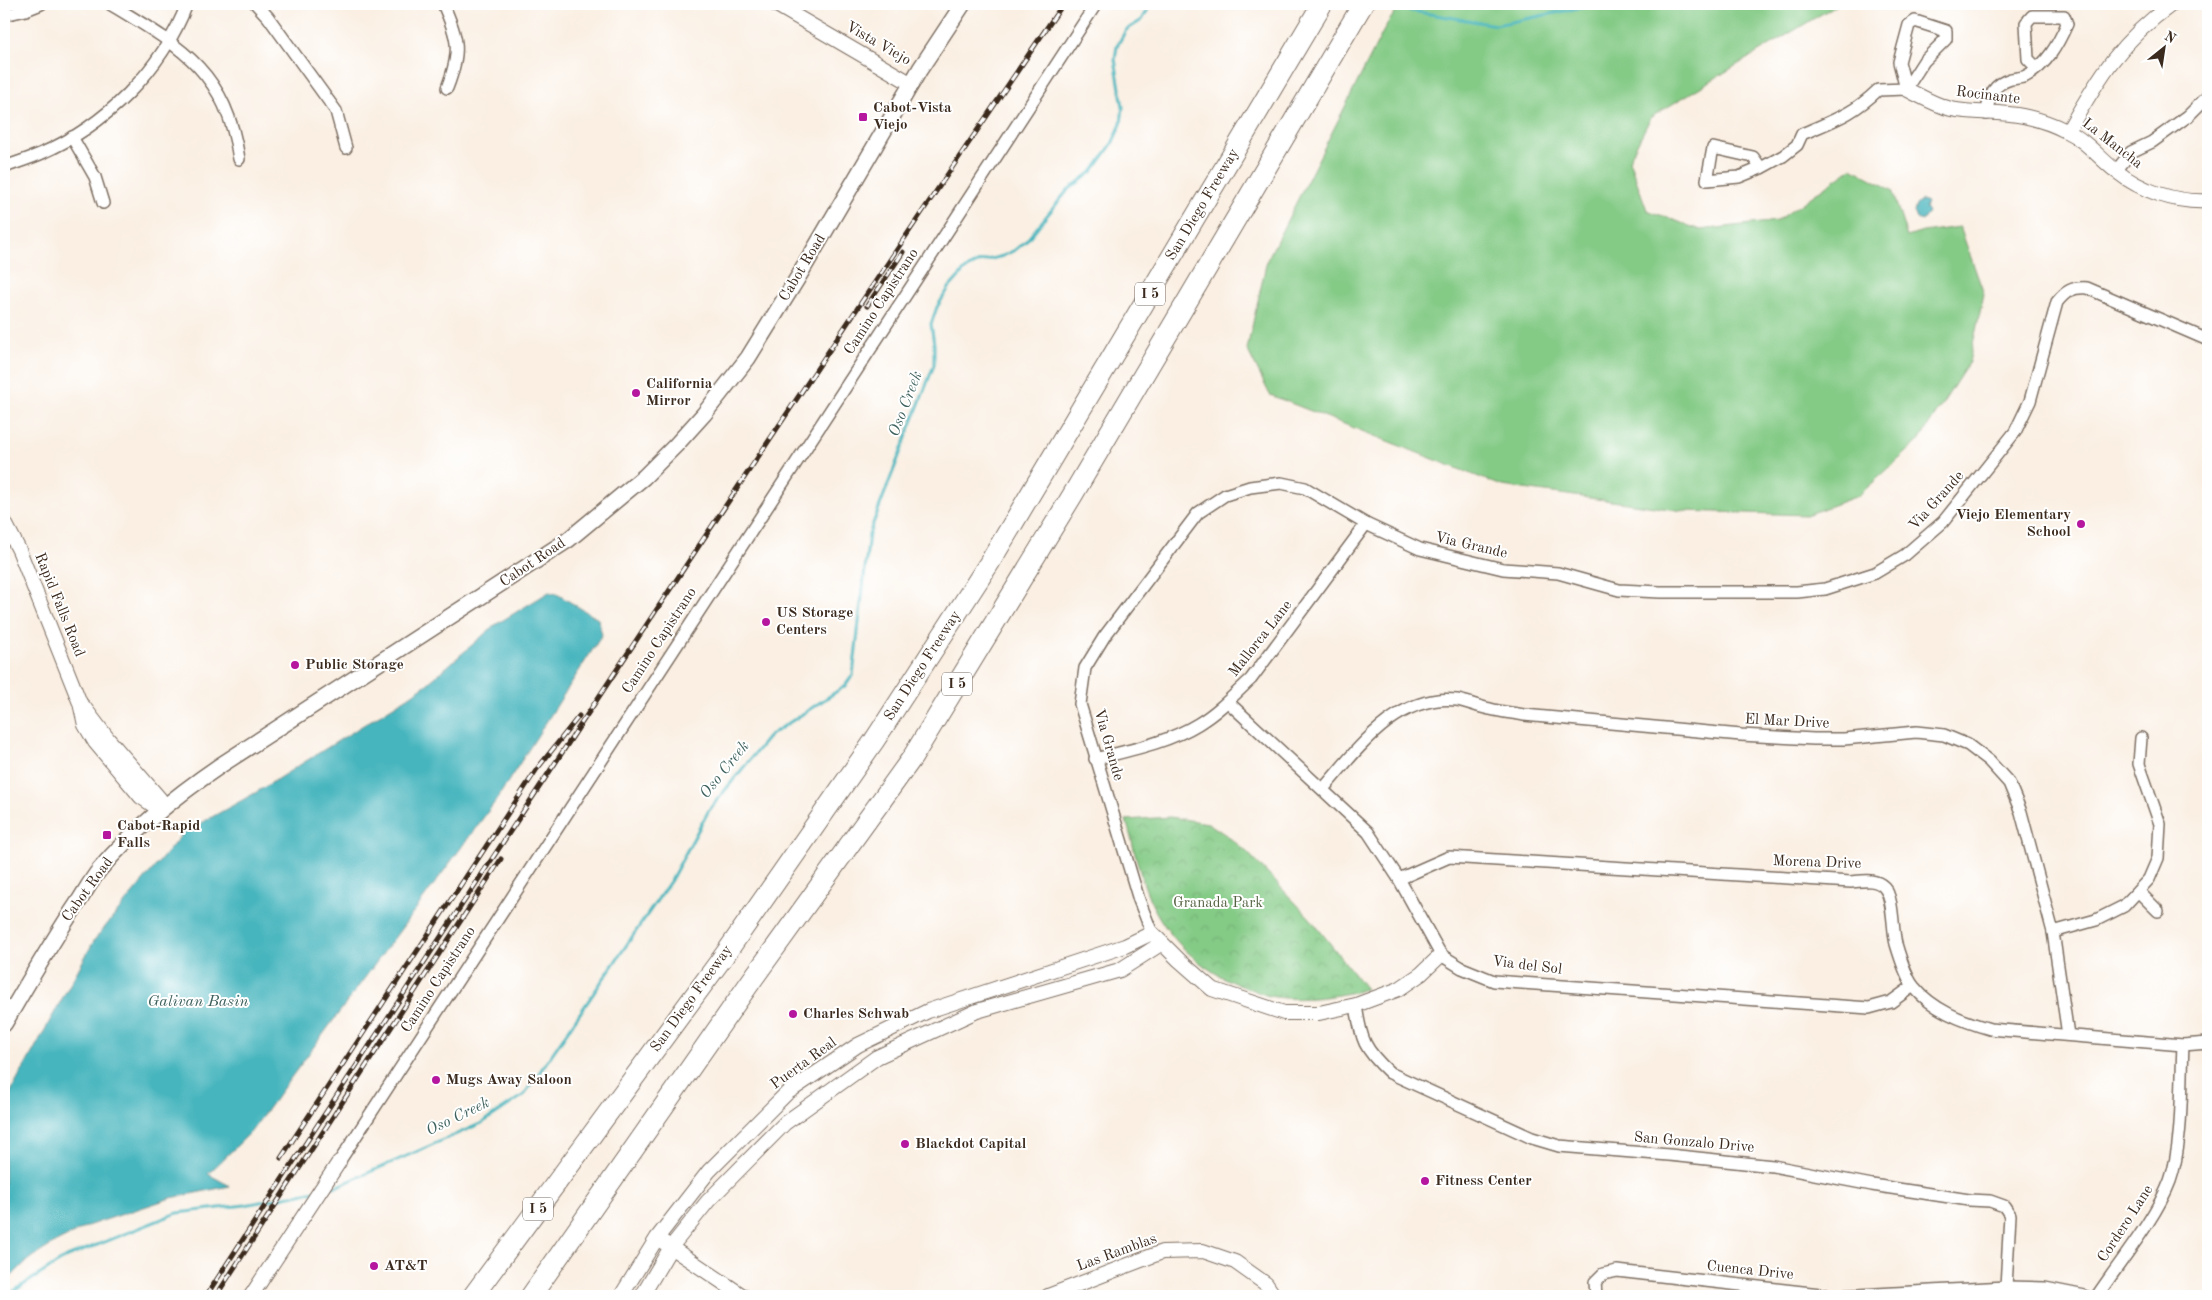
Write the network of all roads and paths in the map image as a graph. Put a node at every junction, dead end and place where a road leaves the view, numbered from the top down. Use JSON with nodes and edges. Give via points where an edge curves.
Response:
{"nodes":[{"id":1,"x":42,"y":4,"type":"edge"},
{"id":2,"x":110,"y":4,"type":"edge"},
{"id":3,"x":187,"y":4,"type":"edge"},
{"id":4,"x":256,"y":4,"type":"edge"},
{"id":5,"x":443,"y":4,"type":"edge"},
{"id":6,"x":775,"y":4,"type":"edge"},
{"id":7,"x":963,"y":4,"type":"edge"},
{"id":8,"x":1096,"y":4,"type":"edge"},
{"id":9,"x":1322,"y":4,"type":"edge"},
{"id":10,"x":1363,"y":4,"type":"edge"},
{"id":11,"x":2172,"y":4,"type":"edge"},
{"id":12,"x":4,"y":15,"type":"edge"},
{"id":13,"x":169,"y":40,"type":"junction"},
{"id":14,"x":2036,"y":67,"type":"junction"},
{"id":15,"x":912,"y":84,"type":"junction"},
{"id":16,"x":447,"y":88,"type":"dead end"},
{"id":17,"x":1906,"y":89,"type":"junction"},
{"id":18,"x":2208,"y":96,"type":"edge"},
{"id":19,"x":1986,"y":114,"type":"junction"},
{"id":20,"x":2068,"y":131,"type":"junction"},
{"id":21,"x":72,"y":137,"type":"junction"},
{"id":22,"x":346,"y":148,"type":"dead end"},
{"id":23,"x":240,"y":160,"type":"dead end"},
{"id":24,"x":4,"y":167,"type":"edge"},
{"id":25,"x":1761,"y":168,"type":"junction"},
{"id":26,"x":2116,"y":171,"type":"junction"},
{"id":27,"x":2208,"y":201,"type":"edge"},
{"id":28,"x":103,"y":203,"type":"dead end"},
{"id":29,"x":2208,"y":340,"type":"edge"},
{"id":30,"x":4,"y":520,"type":"edge"},
{"id":31,"x":1366,"y":524,"type":"junction"},
{"id":32,"x":1228,"y":702,"type":"junction"},
{"id":33,"x":2141,"y":738,"type":"dead end"},
{"id":34,"x":1095,"y":759,"type":"junction"},
{"id":35,"x":1323,"y":789,"type":"junction"},
{"id":36,"x":160,"y":810,"type":"junction"},
{"id":37,"x":1399,"y":879,"type":"junction"},
{"id":38,"x":2139,"y":892,"type":"junction"},
{"id":39,"x":2158,"y":911,"type":"dead end"},
{"id":40,"x":2053,"y":932,"type":"junction"},
{"id":41,"x":1157,"y":938,"type":"junction"},
{"id":42,"x":1441,"y":955,"type":"junction"},
{"id":43,"x":1913,"y":986,"type":"junction"},
{"id":44,"x":1356,"y":1005,"type":"junction"},
{"id":45,"x":4,"y":1024,"type":"edge"},
{"id":46,"x":2068,"y":1034,"type":"junction"},
{"id":47,"x":2208,"y":1043,"type":"edge"},
{"id":48,"x":2183,"y":1045,"type":"junction"},
{"id":49,"x":339,"y":1162,"type":"joint"},
{"id":50,"x":657,"y":1238,"type":"junction"},
{"id":51,"x":671,"y":1247,"type":"junction"},
{"id":52,"x":2006,"y":1287,"type":"junction"},
{"id":53,"x":251,"y":1296,"type":"edge"},
{"id":54,"x":474,"y":1296,"type":"edge"},
{"id":55,"x":531,"y":1296,"type":"edge"},
{"id":56,"x":621,"y":1296,"type":"edge"},
{"id":57,"x":642,"y":1296,"type":"edge"},
{"id":58,"x":743,"y":1296,"type":"edge"},
{"id":59,"x":1048,"y":1296,"type":"edge"},
{"id":60,"x":1274,"y":1296,"type":"edge"},
{"id":61,"x":1596,"y":1296,"type":"edge"},
{"id":62,"x":2085,"y":1296,"type":"edge"},
{"id":63,"x":2096,"y":1296,"type":"edge"}],
"edges":[{"from":1,"to":12,"type":"street"},
{"from":2,"to":13,"type":"street"},
{"from":3,"to":13,"type":"street"},
{"from":4,"to":22,"type":"street","via":[[336,111]]},
{"from":5,"to":16,"type":"street","via":[[456,40],[457,63]]},
{"from":6,"to":15,"type":"street","name":"Vista Viejo"},
{"from":7,"to":15,"type":"main road","name":"Cabot Road"},
{"from":8,"to":49,"type":"street","name":"Camino Capistrano"},
{"from":9,"to":54,"type":"highway","name":"San Diego Freeway","number":"I 5","via":[[990,562],[874,741],[726,953]]},
{"from":10,"to":55,"type":"highway","number":"I 5","via":[[1072,496],[912,758]]},
{"from":11,"to":20,"type":"street","name":"La Mancha","via":[[2119,50],[2099,76]]},
{"from":13,"to":21,"type":"street","via":[[129,94]]},
{"from":13,"to":23,"type":"street","via":[[208,78],[223,100],[235,132]]},
{"from":14,"to":14,"type":"street","via":[[2028,59],[2026,23],[2032,16],[2064,16],[2067,24],[2055,50]]},
{"from":14,"to":19,"type":"street","via":[[2026,76],[2000,83],[1991,93]]},
{"from":15,"to":36,"type":"main road","name":"Cabot Road","via":[[748,358],[704,414],[644,477],[568,540],[228,760]]},
{"from":17,"to":17,"type":"street","via":[[1899,62],[1909,25],[1915,21],[1946,31],[1946,38],[1924,61]]},
{"from":17,"to":19,"type":"street","name":"Rocinante","via":[[1950,108]]},
{"from":17,"to":25,"type":"street","via":[[1878,90],[1843,117],[1802,134],[1797,145]]},
{"from":18,"to":26,"type":"street","via":[[2188,116],[2132,152]]},
{"from":19,"to":20,"type":"street","name":"Rocinante","via":[[2021,116]]},
{"from":20,"to":26,"type":"street","name":"La Mancha"},
{"from":21,"to":24,"type":"street","via":[[40,154]]},
{"from":21,"to":28,"type":"street","via":[[94,177]]},
{"from":25,"to":25,"type":"street","via":[[1739,177],[1707,180],[1713,148],[1752,157]]},
{"from":26,"to":27,"type":"street","name":"La Mancha","via":[[2146,190]]},
{"from":29,"to":31,"type":"street","name":"Via Grande","via":[[2087,288],[2064,292],[2057,302],[2030,401],[2014,432],[1943,522],[1922,542],[1875,573],[1825,589],[1796,592],[1619,590],[1558,574],[1503,569],[1445,557],[1420,550]]},
{"from":30,"to":36,"type":"street","name":"Rapid Falls Road","via":[[20,550],[80,702],[160,799]]},
{"from":31,"to":32,"type":"street","name":"Mallorca Lane","via":[[1251,679]]},
{"from":31,"to":34,"type":"street","name":"Via Grande","via":[[1306,488],[1281,483],[1250,487],[1225,495],[1198,513],[1104,636],[1085,668],[1080,704]]},
{"from":32,"to":34,"type":"street","name":"Mallorca Lane","via":[[1198,724],[1162,741]]},
{"from":32,"to":35,"type":"street","name":"Via del Sol"},
{"from":33,"to":38,"type":"street","via":[[2139,764],[2160,824],[2158,858]]},
{"from":34,"to":41,"type":"street","name":"Via Grande","via":[[1139,900]]},
{"from":35,"to":37,"type":"street","name":"Via del Sol","via":[[1368,832]]},
{"from":35,"to":40,"type":"street","name":"El Mar Drive","via":[[1382,725],[1426,702],[1456,700],[1524,715],[1750,735],[1814,739],[1916,732],[1944,735],[1968,745],[2009,782],[2021,812]]},
{"from":36,"to":45,"type":"main road","name":"Cabot Road","via":[[92,880]]},
{"from":37,"to":42,"type":"street","name":"Via del Sol"},
{"from":37,"to":43,"type":"street","name":"Morena Drive","via":[[1449,857],[1851,882],[1873,880],[1884,887],[1889,898],[1896,944]]},
{"from":38,"to":39,"type":"street"},
{"from":38,"to":40,"type":"street","via":[[2124,906],[2096,920]]},
{"from":40,"to":46,"type":"street","name":"El Mar Drive"},
{"from":41,"to":44,"type":"street","via":[[1212,989],[1255,1004],[1284,1013],[1319,1013]]},
{"from":41,"to":50,"type":"street","name":"Puerta Real","via":[[928,1011],[858,1045],[787,1093],[709,1171]]},
{"from":41,"to":51,"type":"street","via":[[1120,970],[977,1011],[877,1057],[785,1123],[708,1201]]},
{"from":42,"to":43,"type":"street","name":"Via del Sol","via":[[1494,981],[1870,1008],[1891,1002]]},
{"from":42,"to":44,"type":"street","via":[[1399,989]]},
{"from":43,"to":46,"type":"street","name":"Morena Drive","via":[[1961,1021],[1990,1029]]},
{"from":44,"to":52,"type":"street","name":"San Gonzalo Drive","via":[[1360,1036],[1371,1056],[1390,1074],[1532,1138],[1559,1146],[1773,1166],[1990,1201],[2004,1206],[2010,1215]]},
{"from":46,"to":48,"type":"street","name":"Morena Drive"},
{"from":47,"to":48,"type":"street","name":"Morena Drive"},
{"from":48,"to":63,"type":"street","name":"Cordero Lane","via":[[2177,1146],[2170,1180],[2159,1205]]},
{"from":49,"to":53,"type":"street","name":"Camino Capistrano"},
{"from":50,"to":51,"type":"street"},
{"from":50,"to":56,"type":"street","name":"Puerta Real"},
{"from":51,"to":57,"type":"street"},
{"from":51,"to":58,"type":"street"},
{"from":52,"to":61,"type":"street","name":"Cuenca Drive","via":[[1838,1296],[1616,1271],[1603,1274],[1595,1282]]},
{"from":52,"to":62,"type":"street","name":"Cuenca Drive","via":[[2045,1288]]},
{"from":59,"to":60,"type":"street","name":"Las Ramblas","via":[[1162,1252],[1203,1251],[1234,1262],[1266,1284]]}]}
